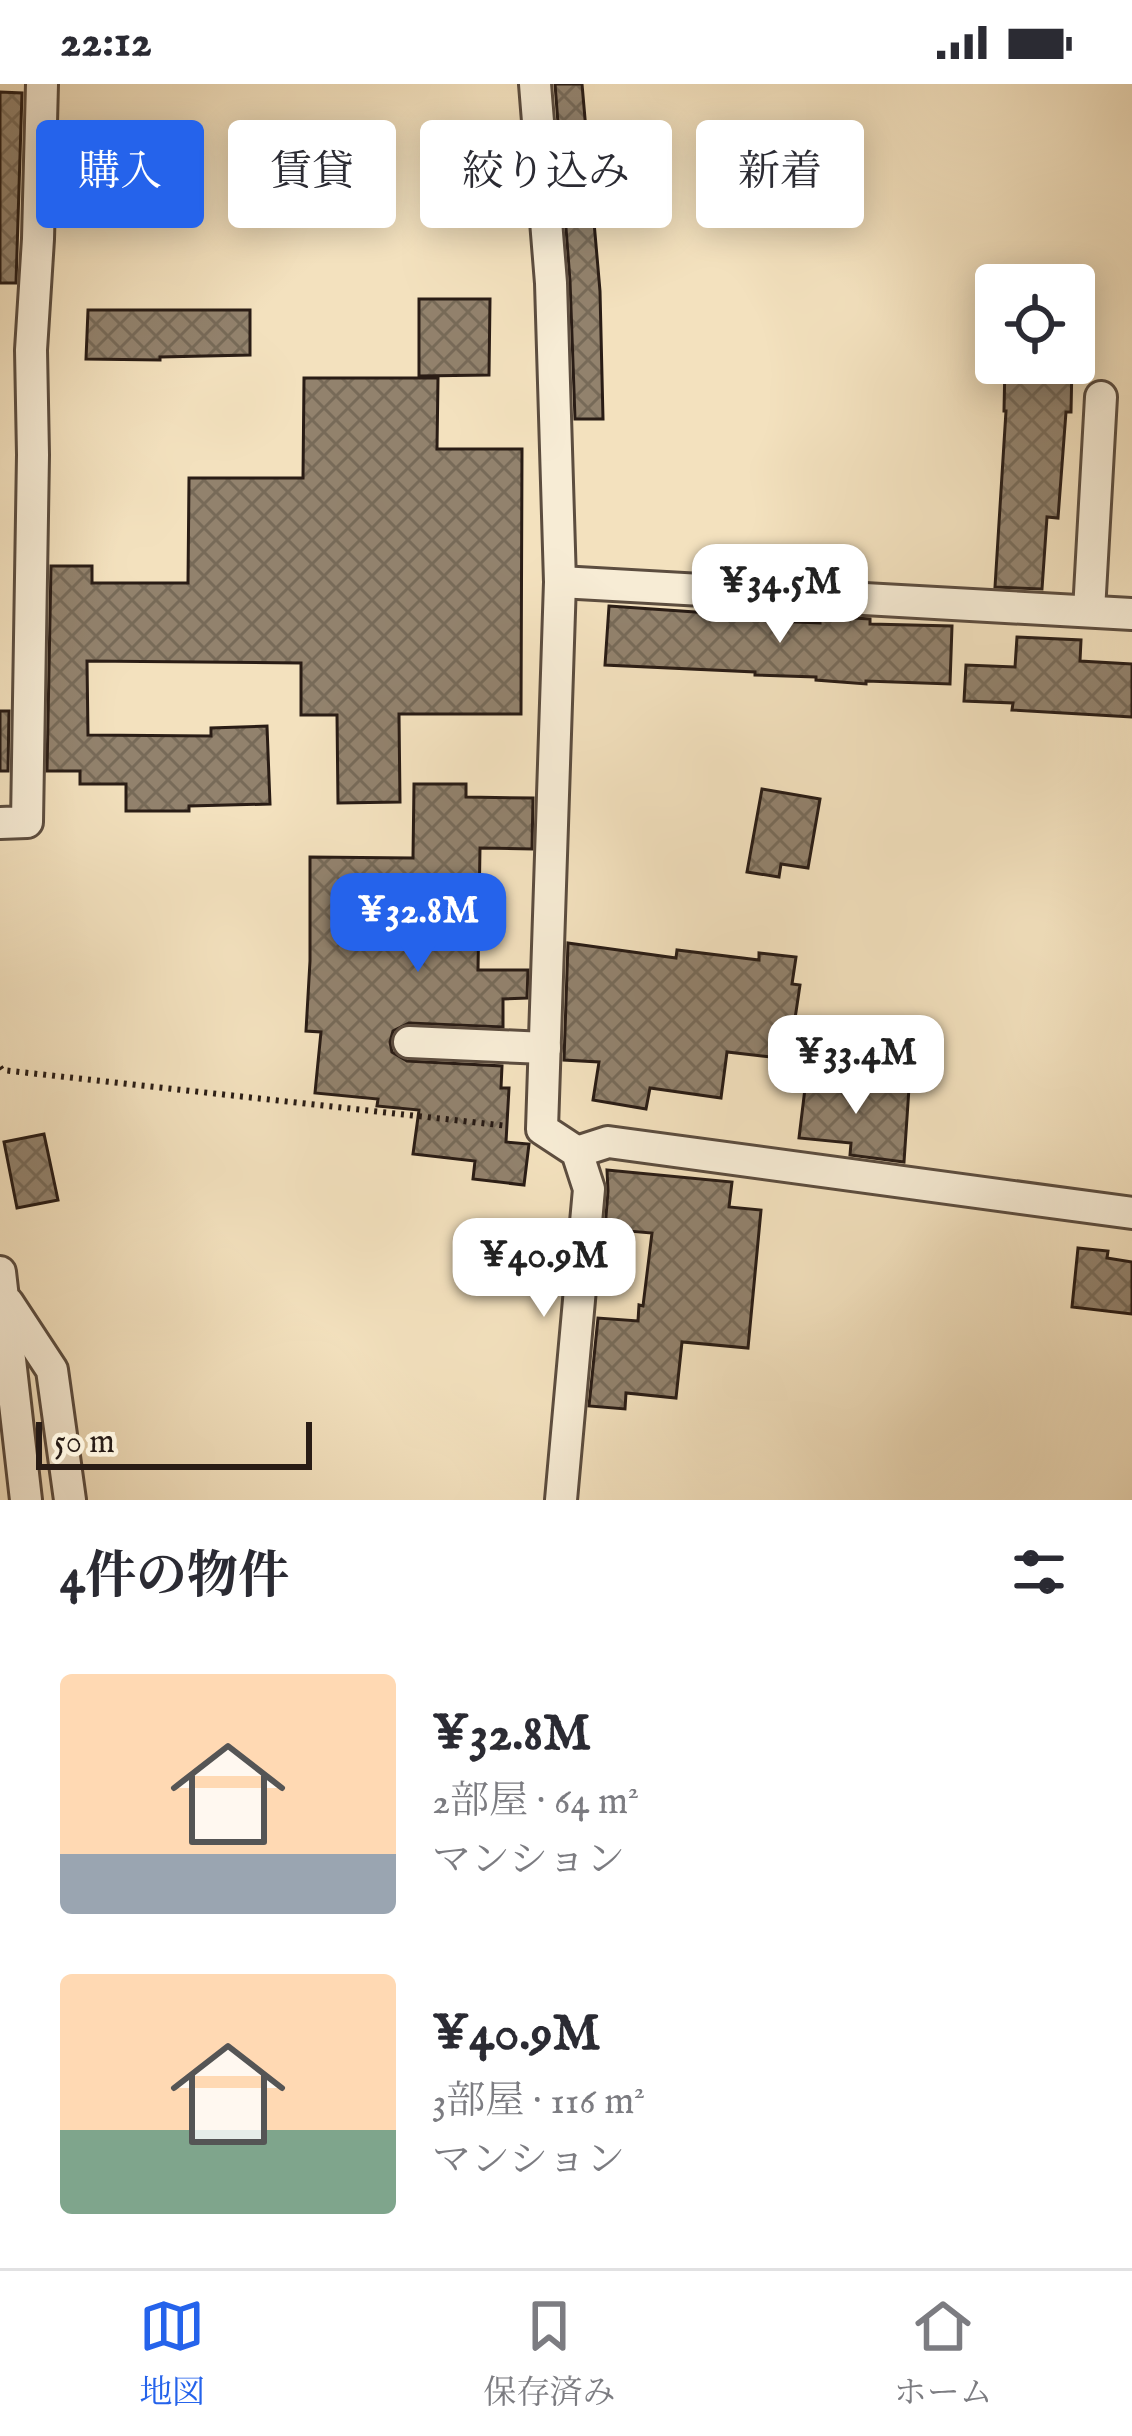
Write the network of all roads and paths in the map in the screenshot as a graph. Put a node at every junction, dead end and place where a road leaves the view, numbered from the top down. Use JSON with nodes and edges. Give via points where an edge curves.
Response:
{"nodes":[{"id":1,"x":42,"y":84,"type":"edge"},
{"id":2,"x":535,"y":84,"type":"edge"},
{"id":3,"x":1101,"y":397,"type":"dead end"},
{"id":4,"x":560,"y":581,"type":"junction"},
{"id":5,"x":1089,"y":611,"type":"junction"},
{"id":6,"x":1132,"y":614,"type":"edge"},
{"id":7,"x":0,"y":823,"type":"edge"},
{"id":8,"x":409,"y":1042,"type":"dead end"},
{"id":9,"x":545,"y":1048,"type":"junction"},
{"id":10,"x":0,"y":1067,"type":"edge"},
{"id":11,"x":542,"y":1129,"type":"junction"},
{"id":12,"x":577,"y":1152,"type":"junction"},
{"id":13,"x":1132,"y":1213,"type":"edge"},
{"id":14,"x":2,"y":1285,"type":"edge"},
{"id":15,"x":26,"y":1500,"type":"edge"},
{"id":16,"x":70,"y":1500,"type":"edge"},
{"id":17,"x":561,"y":1500,"type":"edge"}],
"edges":[{"from":1,"to":7,"type":"street","via":[[27,822]]},
{"from":2,"to":4,"type":"street"},
{"from":3,"to":5,"type":"street"},
{"from":4,"to":5,"type":"street"},
{"from":4,"to":9,"type":"street"},
{"from":5,"to":6,"type":"street"},
{"from":8,"to":9,"type":"street"},
{"from":9,"to":11,"type":"street"},
{"from":10,"to":11,"type":"path"},
{"from":11,"to":12,"type":"street"},
{"from":12,"to":13,"type":"street","via":[[608,1142]]},
{"from":12,"to":17,"type":"street","via":[[590,1189]]},
{"from":14,"to":15,"type":"street"},
{"from":14,"to":16,"type":"street","via":[[52,1370]]}]}
